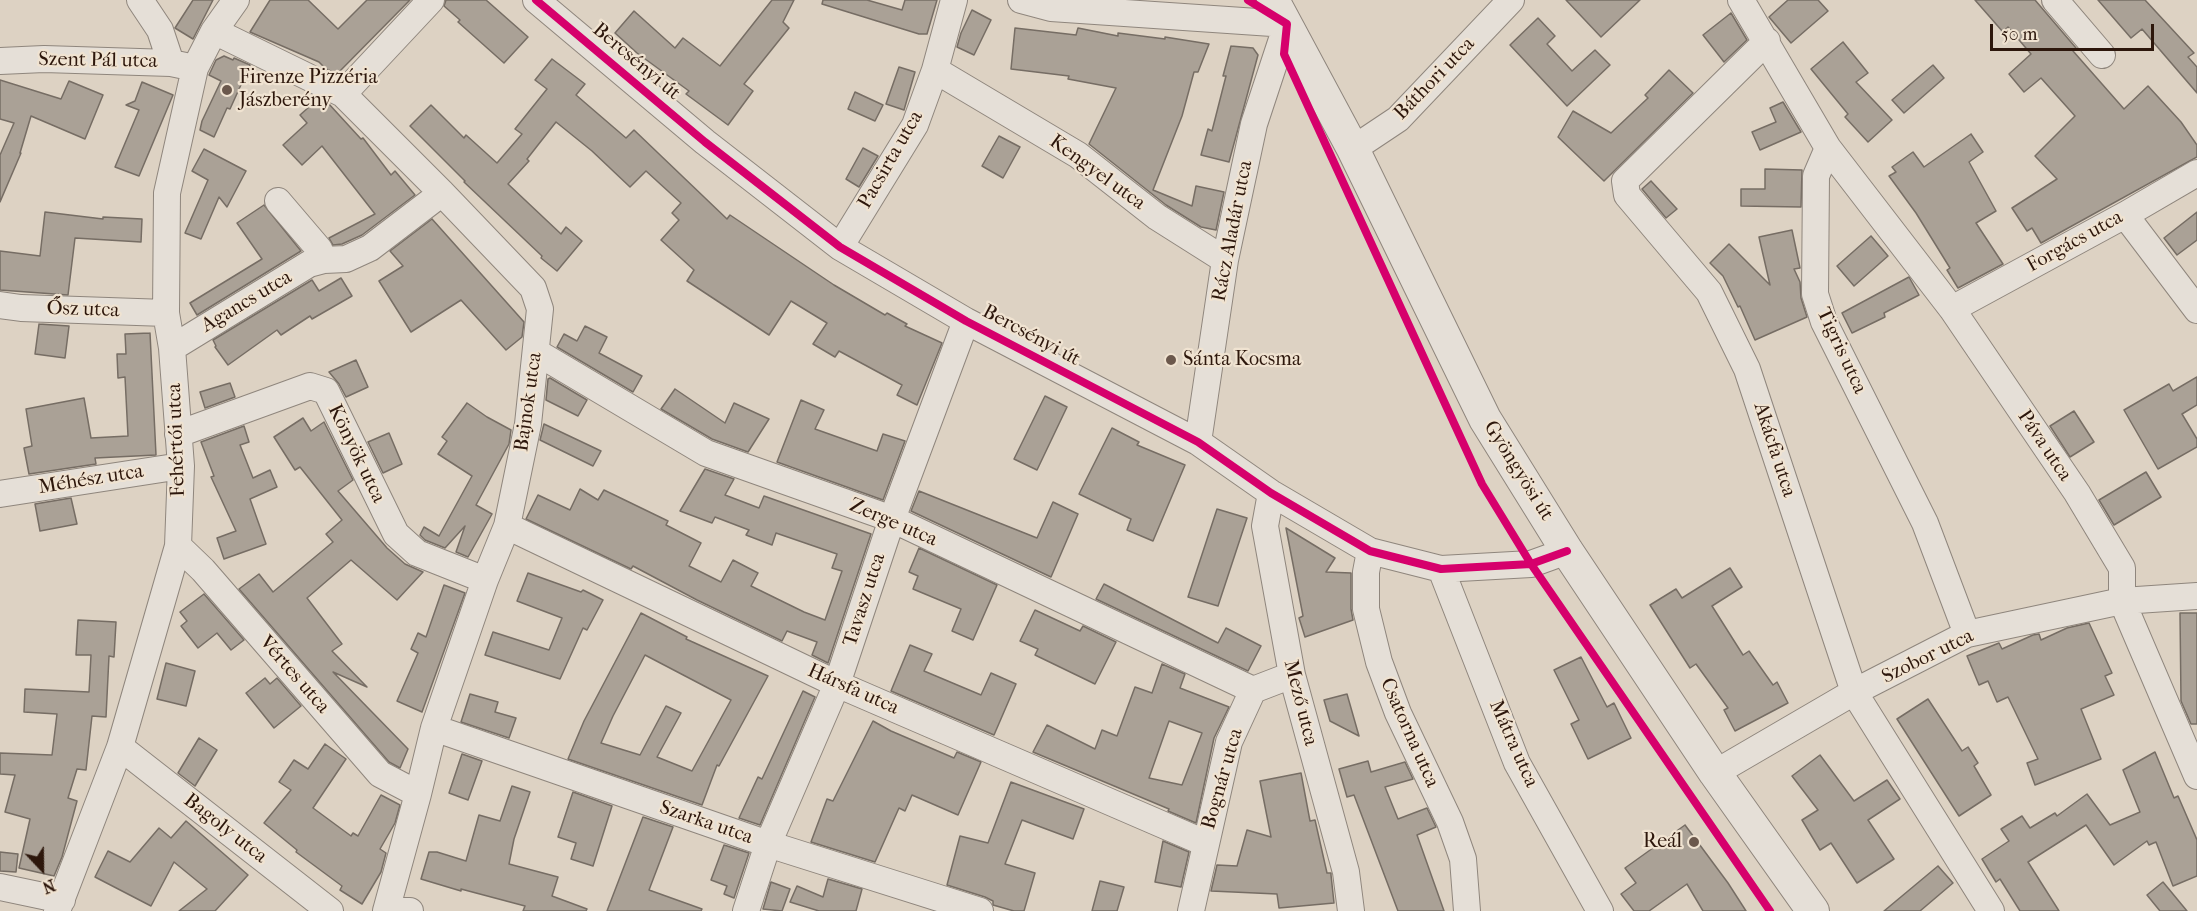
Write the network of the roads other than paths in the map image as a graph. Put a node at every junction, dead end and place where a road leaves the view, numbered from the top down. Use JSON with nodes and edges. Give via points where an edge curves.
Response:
{"nodes":[{"id":1,"x":140,"y":0,"type":"edge"},
{"id":2,"x":236,"y":0,"type":"edge"},
{"id":3,"x":431,"y":0,"type":"edge"},
{"id":4,"x":536,"y":0,"type":"edge"},
{"id":5,"x":954,"y":0,"type":"edge"},
{"id":6,"x":1022,"y":0,"type":"edge"},
{"id":7,"x":1511,"y":0,"type":"edge"},
{"id":8,"x":1742,"y":0,"type":"edge"},
{"id":9,"x":2055,"y":0,"type":"edge"},
{"id":10,"x":1280,"y":12,"type":"edge"},
{"id":11,"x":214,"y":30,"type":"junction"},
{"id":12,"x":1767,"y":41,"type":"junction"},
{"id":13,"x":2102,"y":55,"type":"dead end"},
{"id":14,"x":0,"y":61,"type":"edge"},
{"id":15,"x":183,"y":65,"type":"junction"},
{"id":16,"x":935,"y":70,"type":"junction"},
{"id":17,"x":343,"y":94,"type":"junction"},
{"id":18,"x":1828,"y":148,"type":"junction"},
{"id":19,"x":1353,"y":149,"type":"junction"},
{"id":20,"x":2197,"y":172,"type":"edge"},
{"id":21,"x":442,"y":193,"type":"junction"},
{"id":22,"x":278,"y":201,"type":"dead end"},
{"id":23,"x":2125,"y":215,"type":"junction"},
{"id":24,"x":840,"y":247,"type":"junction"},
{"id":25,"x":324,"y":260,"type":"junction"},
{"id":26,"x":1225,"y":260,"type":"junction"},
{"id":27,"x":0,"y":305,"type":"edge"},
{"id":28,"x":1952,"y":309,"type":"junction"},
{"id":29,"x":2197,"y":310,"type":"edge"},
{"id":30,"x":166,"y":313,"type":"junction"},
{"id":31,"x":966,"y":321,"type":"junction"},
{"id":32,"x":172,"y":348,"type":"junction"},
{"id":33,"x":536,"y":352,"type":"junction"},
{"id":34,"x":178,"y":434,"type":"junction"},
{"id":35,"x":1198,"y":442,"type":"junction"},
{"id":36,"x":181,"y":466,"type":"junction"},
{"id":37,"x":1270,"y":493,"type":"junction"},
{"id":38,"x":0,"y":494,"type":"edge"},
{"id":39,"x":892,"y":519,"type":"junction"},
{"id":40,"x":507,"y":526,"type":"junction"},
{"id":41,"x":178,"y":546,"type":"junction"},
{"id":42,"x":1370,"y":551,"type":"junction"},
{"id":43,"x":1567,"y":551,"type":"junction"},
{"id":44,"x":1441,"y":569,"type":"junction"},
{"id":45,"x":485,"y":580,"type":"junction"},
{"id":46,"x":2197,"y":596,"type":"edge"},
{"id":47,"x":2122,"y":601,"type":"junction"},
{"id":48,"x":1966,"y":634,"type":"junction"},
{"id":49,"x":1292,"y":675,"type":"junction"},
{"id":50,"x":837,"y":684,"type":"junction"},
{"id":51,"x":1253,"y":690,"type":"junction"},
{"id":52,"x":1854,"y":692,"type":"junction"},
{"id":53,"x":434,"y":728,"type":"junction"},
{"id":54,"x":120,"y":747,"type":"junction"},
{"id":55,"x":1715,"y":773,"type":"junction"},
{"id":56,"x":2197,"y":776,"type":"edge"},
{"id":57,"x":418,"y":794,"type":"junction"},
{"id":58,"x":1205,"y":843,"type":"junction"},
{"id":59,"x":768,"y":844,"type":"junction"},
{"id":60,"x":0,"y":887,"type":"edge"},
{"id":61,"x":59,"y":906,"type":"edge"},
{"id":62,"x":330,"y":911,"type":"edge"},
{"id":63,"x":386,"y":911,"type":"edge"},
{"id":64,"x":410,"y":911,"type":"edge"},
{"id":65,"x":746,"y":911,"type":"edge"},
{"id":66,"x":980,"y":911,"type":"edge"},
{"id":67,"x":1191,"y":911,"type":"edge"},
{"id":68,"x":1351,"y":911,"type":"edge"},
{"id":69,"x":1467,"y":911,"type":"edge"},
{"id":70,"x":1600,"y":911,"type":"edge"},
{"id":71,"x":1813,"y":911,"type":"edge"},
{"id":72,"x":1991,"y":911,"type":"edge"}],
"edges":[{"from":1,"to":15,"type":"street"},
{"from":2,"to":11,"type":"street","name":"Fehértói utca"},
{"from":3,"to":17,"type":"street"},
{"from":4,"to":24,"type":"street","name":"Bercsényi út","via":[[705,142]]},
{"from":5,"to":16,"type":"street","name":"Pacsirta utca"},
{"from":6,"to":10,"type":"street","via":[[1051,8]]},
{"from":7,"to":19,"type":"street","name":"Báthori utca","via":[[1398,119]]},
{"from":8,"to":12,"type":"street"},
{"from":9,"to":13,"type":"street"},
{"from":10,"to":19,"type":"street","name":"Gyöngyösi út"},
{"from":10,"to":26,"type":"street","name":"Rácz Aladár utca"},
{"from":11,"to":15,"type":"street","name":"Fehértói utca"},
{"from":11,"to":17,"type":"street","name":"Bajnok utca"},
{"from":12,"to":18,"type":"street"},
{"from":12,"to":52,"type":"street","name":"Akácfa utca","via":[[1625,181],[1627,195],[1708,292],[1748,369]]},
{"from":14,"to":15,"type":"street","name":"Szent Pál utca"},
{"from":15,"to":30,"type":"street","name":"Fehértói utca","via":[[167,193]]},
{"from":16,"to":24,"type":"street","name":"Pacsirta utca","via":[[915,125]]},
{"from":16,"to":26,"type":"street","name":"Kengyel utca","via":[[1078,155],[1157,217]]},
{"from":17,"to":21,"type":"street","name":"Bajnok utca"},
{"from":18,"to":28,"type":"street","name":"Páva utca"},
{"from":18,"to":48,"type":"street","name":"Tigris utca","via":[[1816,176],[1815,294],[1824,322],[1925,523]]},
{"from":19,"to":43,"type":"street","name":"Gyöngyösi út","via":[[1485,419]]},
{"from":20,"to":23,"type":"street","name":"Forgács utca"},
{"from":21,"to":25,"type":"street","name":"Agancs utca","via":[[370,248],[346,259]]},
{"from":21,"to":33,"type":"street","name":"Bajnok utca","via":[[533,288],[540,309]]},
{"from":22,"to":25,"type":"street"},
{"from":23,"to":28,"type":"street","name":"Forgács utca"},
{"from":23,"to":29,"type":"street"},
{"from":24,"to":31,"type":"street","name":"Bercsényi út"},
{"from":25,"to":32,"type":"street","name":"Agancs utca","via":[[309,264]]},
{"from":26,"to":35,"type":"street","name":"Rácz Aladár utca"},
{"from":27,"to":30,"type":"street","name":"Ősz utca"},
{"from":28,"to":47,"type":"street","name":"Páva utca","via":[[2077,493],[2122,568]]},
{"from":30,"to":32,"type":"street","name":"Fehértói utca"},
{"from":31,"to":35,"type":"street","name":"Bercsényi út"},
{"from":31,"to":39,"type":"street","name":"Tavasz utca"},
{"from":32,"to":34,"type":"street","name":"Fehértói utca"},
{"from":33,"to":39,"type":"street","name":"Zerge utca","via":[[706,453]]},
{"from":33,"to":40,"type":"street","name":"Bajnok utca","via":[[528,424]]},
{"from":34,"to":36,"type":"street","name":"Fehértói utca"},
{"from":34,"to":45,"type":"street","name":"Könyök utca","via":[[310,386],[326,391],[396,534],[417,553]]},
{"from":35,"to":37,"type":"street","name":"Bercsényi út"},
{"from":36,"to":38,"type":"street","name":"Méhész utca"},
{"from":36,"to":41,"type":"street","name":"Fehértói utca"},
{"from":37,"to":42,"type":"street","name":"Bercsényi út"},
{"from":37,"to":49,"type":"street","name":"Mező utca","via":[[1265,526]]},
{"from":39,"to":50,"type":"street","name":"Tavasz utca"},
{"from":39,"to":51,"type":"street","name":"Zerge utca"},
{"from":40,"to":45,"type":"street","name":"Bajnok utca"},
{"from":40,"to":50,"type":"street","name":"Hársfa utca"},
{"from":41,"to":54,"type":"street","name":"Fehértói utca"},
{"from":41,"to":57,"type":"street","name":"Vértes utca","via":[[380,774]]},
{"from":42,"to":44,"type":"street","name":"Bercsényi út"},
{"from":42,"to":69,"type":"street","name":"Csatorna utca","via":[[1366,609],[1379,662],[1398,713],[1450,822],[1463,859]]},
{"from":43,"to":44,"type":"street","name":"Bercsényi út","via":[[1531,564]]},
{"from":43,"to":55,"type":"street","name":"Gyöngyösi út"},
{"from":44,"to":70,"type":"street","name":"Mátra utca","via":[[1517,763]]},
{"from":45,"to":53,"type":"street","name":"Bajnok utca"},
{"from":46,"to":47,"type":"street","name":"Szobor utca"},
{"from":47,"to":48,"type":"street","name":"Szobor utca"},
{"from":47,"to":56,"type":"street","name":"Páva utca"},
{"from":48,"to":52,"type":"street","name":"Szobor utca"},
{"from":49,"to":51,"type":"street"},
{"from":49,"to":68,"type":"street","name":"Mező utca","via":[[1346,872]]},
{"from":50,"to":58,"type":"street","name":"Hársfa utca"},
{"from":50,"to":59,"type":"street","name":"Tavasz utca"},
{"from":51,"to":58,"type":"street","name":"Bognár utca","via":[[1229,742]]},
{"from":52,"to":55,"type":"street","name":"Szobor utca"},
{"from":52,"to":72,"type":"street","name":"Akácfa utca"},
{"from":53,"to":57,"type":"street","name":"Bajnok utca"},
{"from":53,"to":59,"type":"street","name":"Szarka utca"},
{"from":54,"to":61,"type":"street","name":"Fehértói utca"},
{"from":54,"to":62,"type":"street","name":"Bagoly utca"},
{"from":55,"to":71,"type":"street","name":"Gyöngyösi út"},
{"from":57,"to":63,"type":"street","name":"Bajnok utca"},
{"from":58,"to":67,"type":"street","name":"Bognár utca"},
{"from":59,"to":65,"type":"street","name":"Tavasz utca"},
{"from":59,"to":66,"type":"street","name":"Szarka utca"},
{"from":60,"to":61,"type":"street"},
{"from":63,"to":64,"type":"street"}]}
